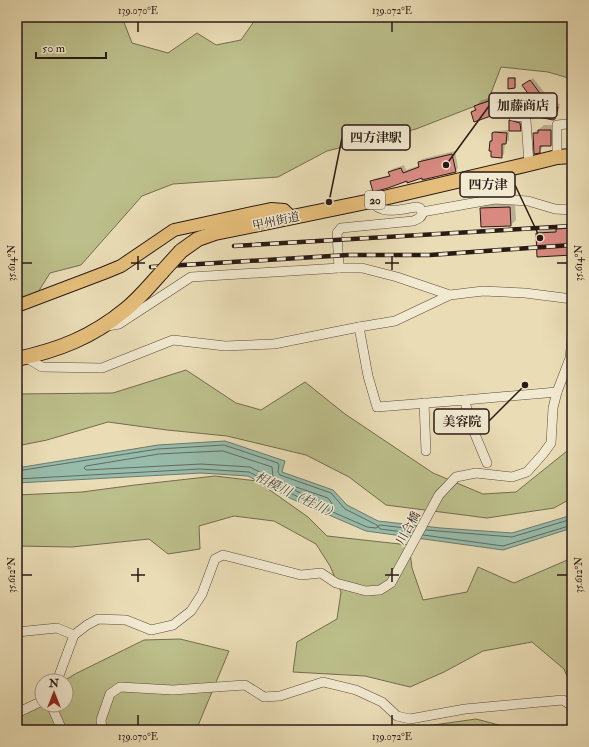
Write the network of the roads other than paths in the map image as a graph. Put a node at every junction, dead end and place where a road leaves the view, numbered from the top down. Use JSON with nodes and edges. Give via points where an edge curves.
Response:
{"nodes":[{"id":1,"x":515,"y":103,"type":"dead end"},
{"id":2,"x":567,"y":124,"type":"dead end"},
{"id":3,"x":572,"y":156,"type":"edge"},
{"id":4,"x":557,"y":157,"type":"junction"},
{"id":5,"x":529,"y":164,"type":"junction"},
{"id":6,"x":371,"y":201,"type":"junction"},
{"id":7,"x":572,"y":210,"type":"edge"},
{"id":8,"x":422,"y":212,"type":"junction"},
{"id":9,"x":292,"y":218,"type":"junction"},
{"id":10,"x":338,"y":268,"type":"junction"},
{"id":11,"x":450,"y":295,"type":"junction"},
{"id":12,"x":572,"y":299,"type":"edge"},
{"id":13,"x":17,"y":306,"type":"edge"},
{"id":14,"x":359,"y":327,"type":"junction"},
{"id":15,"x":101,"y":328,"type":"junction"},
{"id":16,"x":572,"y":339,"type":"edge"},
{"id":17,"x":21,"y":358,"type":"edge"},
{"id":18,"x":568,"y":374,"type":"edge"},
{"id":19,"x":557,"y":392,"type":"junction"},
{"id":20,"x":465,"y":400,"type":"junction"},
{"id":21,"x":424,"y":403,"type":"junction"},
{"id":22,"x":426,"y":451,"type":"dead end"},
{"id":23,"x":487,"y":463,"type":"dead end"},
{"id":24,"x":17,"y":632,"type":"edge"},
{"id":25,"x":74,"y":634,"type":"junction"},
{"id":26,"x":60,"y":673,"type":"edge"},
{"id":27,"x":34,"y":705,"type":"edge"},
{"id":28,"x":572,"y":706,"type":"edge"},
{"id":29,"x":17,"y":713,"type":"edge"},
{"id":30,"x":55,"y":713,"type":"edge"},
{"id":31,"x":62,"y":730,"type":"edge"},
{"id":32,"x":102,"y":730,"type":"edge"}],
"edges":[{"from":1,"to":5,"type":"street","via":[[513,116],[526,120]]},
{"from":2,"to":4,"type":"street","via":[[557,124]]},
{"from":3,"to":4,"type":"highway","name":"甲州街道","number":"20"},
{"from":4,"to":5,"type":"highway","name":"甲州街道","number":"20"},
{"from":5,"to":6,"type":"highway","name":"甲州街道","number":"20"},
{"from":6,"to":8,"type":"street","via":[[379,209],[389,211],[417,207]]},
{"from":6,"to":9,"type":"highway","name":"甲州街道","number":"20"},
{"from":7,"to":8,"type":"street","via":[[556,209],[528,201],[495,199]]},
{"from":8,"to":10,"type":"street","via":[[419,218],[413,221],[341,228],[337,233]]},
{"from":9,"to":13,"type":"main road","via":[[284,210],[272,209],[174,230],[121,266]]},
{"from":9,"to":15,"type":"highway","name":"甲州街道","number":"20","bridge":true,"via":[[206,236],[190,244],[126,309]]},
{"from":10,"to":11,"type":"street","via":[[362,268]]},
{"from":10,"to":15,"type":"street","via":[[191,277],[119,324]]},
{"from":11,"to":12,"type":"street","via":[[483,291]]},
{"from":11,"to":14,"type":"street","via":[[395,321]]},
{"from":14,"to":17,"type":"street","via":[[274,344],[225,346],[173,340],[102,368],[42,367]]},
{"from":14,"to":21,"type":"street","via":[[377,407]]},
{"from":15,"to":17,"type":"highway","name":"甲州街道","number":"20","via":[[55,350]]},
{"from":16,"to":18,"type":"street","name":"川合橋"},
{"from":18,"to":19,"type":"street","name":"川合橋"},
{"from":19,"to":20,"type":"street"},
{"from":19,"to":25,"type":"street","name":"川合橋","via":[[553,408],[551,443],[527,472],[512,477],[476,473],[456,477],[439,495],[391,582],[380,590],[366,591],[336,583],[321,573],[300,575],[223,555],[215,559],[202,594],[191,611],[173,626],[151,630],[126,620],[98,619]]},
{"from":20,"to":21,"type":"street"},
{"from":20,"to":23,"type":"street","via":[[469,420]]},
{"from":21,"to":22,"type":"street"},
{"from":24,"to":25,"type":"street","via":[[57,628]]},
{"from":25,"to":26,"type":"street"},
{"from":27,"to":29,"type":"street"},
{"from":28,"to":32,"type":"street","via":[[563,700],[528,702],[465,709],[410,719],[397,716],[382,702],[356,690],[323,682],[280,696],[264,697],[245,685],[173,690],[120,687],[110,694],[101,720]]},
{"from":30,"to":31,"type":"street"}]}
